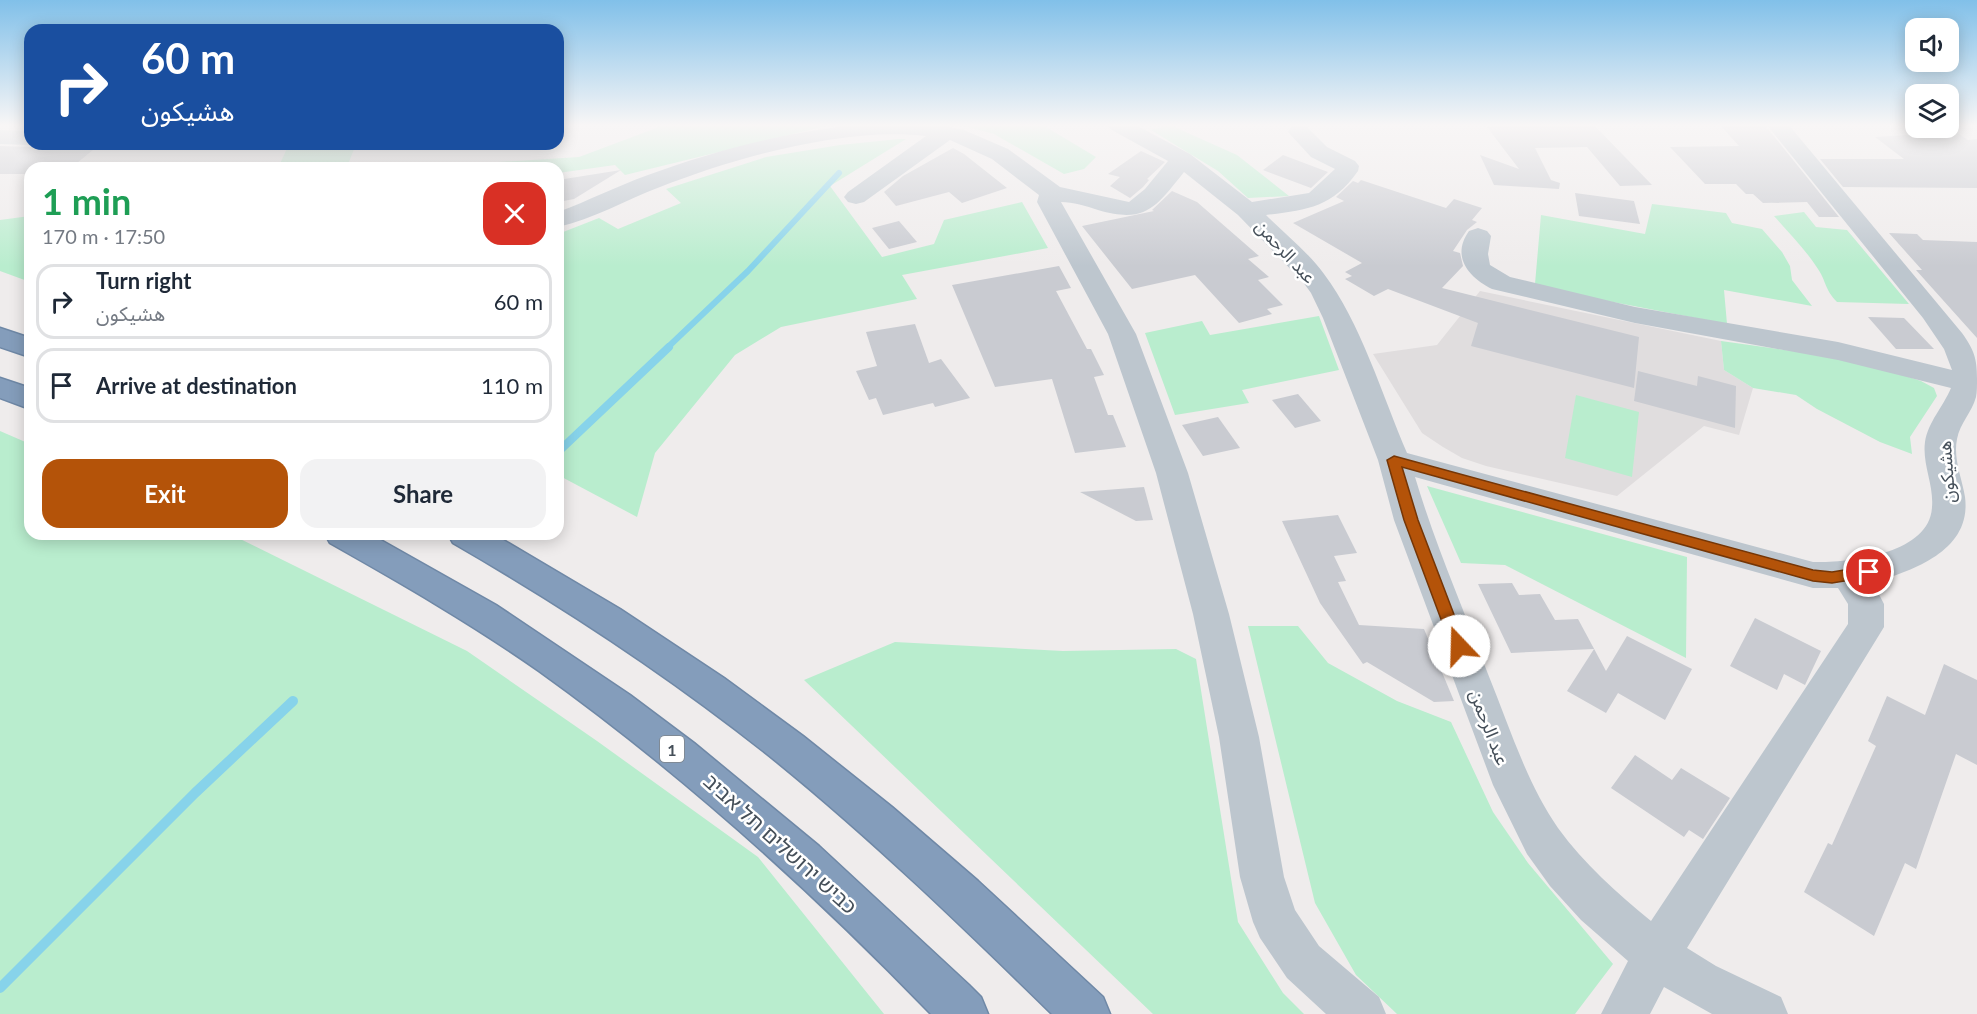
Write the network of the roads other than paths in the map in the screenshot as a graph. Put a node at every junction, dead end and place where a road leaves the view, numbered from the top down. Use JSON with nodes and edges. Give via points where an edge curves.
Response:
{"nodes":[{"id":1,"x":683,"y":171,"type":"edge"},
{"id":2,"x":892,"y":171,"type":"edge"},
{"id":3,"x":1024,"y":171,"type":"edge"},
{"id":4,"x":1171,"y":171,"type":"edge"},
{"id":5,"x":1198,"y":171,"type":"edge"},
{"id":6,"x":1346,"y":171,"type":"edge"},
{"id":7,"x":1816,"y":171,"type":"edge"},
{"id":8,"x":1051,"y":192,"type":"junction"},
{"id":9,"x":856,"y":197,"type":"dead end"},
{"id":10,"x":1247,"y":210,"type":"junction"},
{"id":11,"x":564,"y":218,"type":"edge"},
{"id":12,"x":1478,"y":237,"type":"dead end"},
{"id":13,"x":0,"y":337,"type":"edge"},
{"id":14,"x":24,"y":346,"type":"edge"},
{"id":15,"x":1966,"y":383,"type":"junction"},
{"id":16,"x":0,"y":387,"type":"edge"},
{"id":17,"x":24,"y":397,"type":"edge"},
{"id":18,"x":1394,"y":460,"type":"junction"},
{"id":19,"x":353,"y":540,"type":"edge"},
{"id":20,"x":476,"y":540,"type":"edge"},
{"id":21,"x":1848,"y":575,"type":"junction"},
{"id":22,"x":1656,"y":955,"type":"junction"},
{"id":23,"x":964,"y":1014,"type":"edge"},
{"id":24,"x":1086,"y":1014,"type":"edge"},
{"id":25,"x":1362,"y":1014,"type":"edge"},
{"id":26,"x":1625,"y":1014,"type":"edge"},
{"id":27,"x":1764,"y":1014,"type":"edge"}],
"edges":[{"from":1,"to":11,"type":"street"},
{"from":2,"to":9,"type":"street"},
{"from":3,"to":8,"type":"street"},
{"from":4,"to":8,"type":"street","via":[[1149,200],[1137,208],[1117,208]]},
{"from":5,"to":10,"type":"street","name":"عبد الرحمن"},
{"from":6,"to":10,"type":"street","via":[[1317,198]]},
{"from":7,"to":15,"type":"street","via":[[1951,336],[1967,374]]},
{"from":8,"to":25,"type":"street","via":[[1049,202],[1122,334],[1172,473],[1218,644],[1246,771],[1262,877],[1276,922],[1303,962]]},
{"from":10,"to":18,"type":"street","name":"عبد الرحمن","via":[[1324,293]]},
{"from":12,"to":15,"type":"street","via":[[1474,261],[1486,276],[1501,283],[1635,315],[1838,351]]},
{"from":13,"to":14,"type":"highway"},
{"from":15,"to":21,"type":"street","name":"هشيكون","via":[[1940,442],[1949,509],[1946,525],[1909,557],[1869,572]]},
{"from":16,"to":17,"type":"highway"},
{"from":18,"to":21,"type":"street","name":"هشيكون","via":[[1813,575]]},
{"from":18,"to":22,"type":"street","name":"عبد الرحمن","via":[[1415,531],[1524,809],[1565,870],[1597,905]]},
{"from":19,"to":23,"type":"highway","name":"כביש ירושלים תל אביב","number":"1","via":[[485,615],[585,682],[692,763],[808,863]]},
{"from":20,"to":24,"type":"highway","via":[[637,637],[746,715],[864,810],[999,929]]},
{"from":21,"to":22,"type":"street","via":[[1865,597],[1866,627]]},
{"from":22,"to":26,"type":"street"},
{"from":22,"to":27,"type":"street","name":"عبد الرحمن","via":[[1700,983]]}]}
